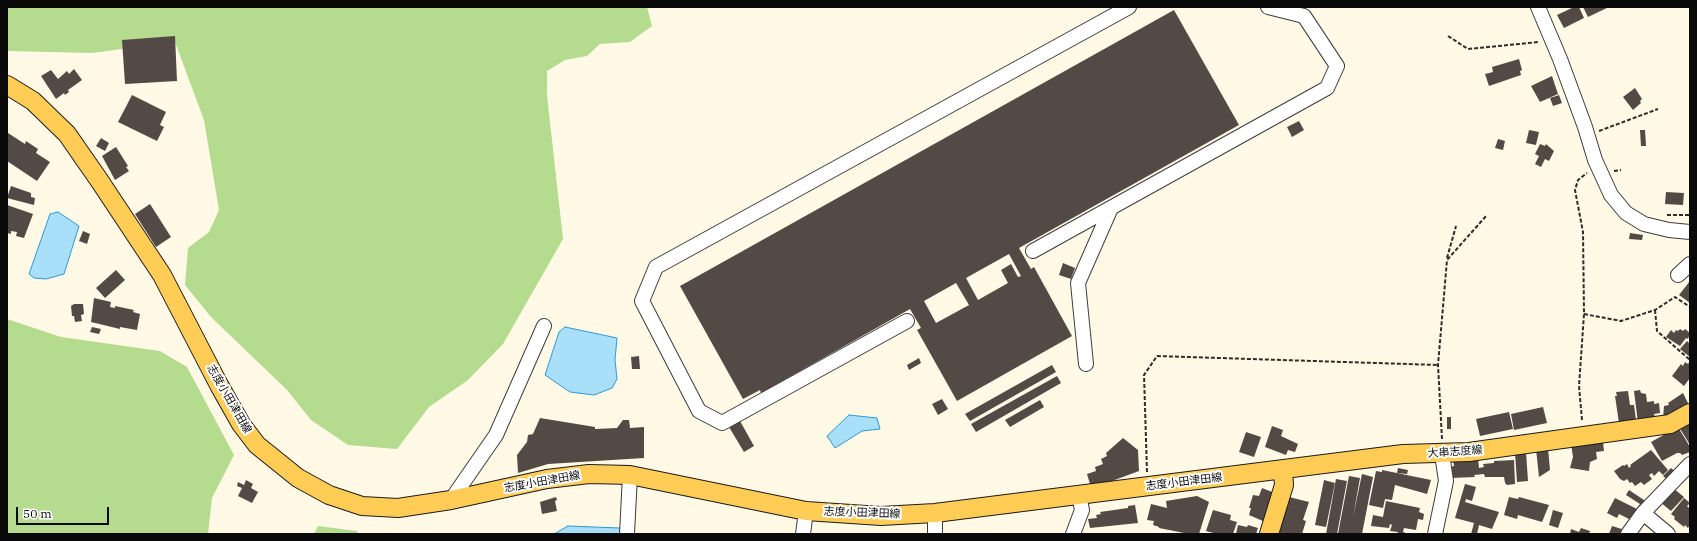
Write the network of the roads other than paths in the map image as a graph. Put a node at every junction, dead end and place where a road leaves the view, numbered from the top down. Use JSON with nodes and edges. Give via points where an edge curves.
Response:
{"nodes":[{"id":1,"x":1129,"y":7,"type":"edge"},
{"id":2,"x":1268,"y":7,"type":"edge"},
{"id":3,"x":1538,"y":7,"type":"edge"},
{"id":4,"x":1307,"y":12,"type":"edge"},
{"id":5,"x":7,"y":85,"type":"edge"},
{"id":6,"x":1111,"y":208,"type":"junction"},
{"id":7,"x":1690,"y":232,"type":"edge"},
{"id":8,"x":1033,"y":251,"type":"dead end"},
{"id":9,"x":1690,"y":264,"type":"edge"},
{"id":10,"x":1678,"y":275,"type":"dead end"},
{"id":11,"x":907,"y":321,"type":"dead end"},
{"id":12,"x":544,"y":326,"type":"dead end"},
{"id":13,"x":1086,"y":364,"type":"dead end"},
{"id":14,"x":1690,"y":414,"type":"edge"},
{"id":15,"x":1442,"y":454,"type":"junction"},
{"id":16,"x":1690,"y":464,"type":"edge"},
{"id":17,"x":1283,"y":470,"type":"junction"},
{"id":18,"x":630,"y":475,"type":"junction"},
{"id":19,"x":1079,"y":496,"type":"junction"},
{"id":20,"x":451,"y":500,"type":"junction"},
{"id":21,"x":806,"y":511,"type":"junction"},
{"id":22,"x":935,"y":513,"type":"junction"},
{"id":23,"x":1643,"y":513,"type":"junction"},
{"id":24,"x":627,"y":534,"type":"edge"},
{"id":25,"x":803,"y":534,"type":"edge"},
{"id":26,"x":935,"y":534,"type":"edge"},
{"id":27,"x":1073,"y":534,"type":"edge"},
{"id":28,"x":1269,"y":534,"type":"edge"},
{"id":29,"x":1434,"y":534,"type":"edge"},
{"id":30,"x":1628,"y":534,"type":"edge"},
{"id":31,"x":1668,"y":534,"type":"edge"}],
"edges":[{"from":1,"to":11,"type":"street","via":[[656,267],[642,301],[699,411],[722,423]]},
{"from":2,"to":4,"type":"street"},
{"from":3,"to":7,"type":"street","via":[[1597,165],[1611,195],[1626,213],[1644,224]]},
{"from":4,"to":6,"type":"street","via":[[1337,66],[1327,88]]},
{"from":5,"to":20,"type":"main road","name":"志度小田津田線","via":[[33,101],[67,134],[99,180],[162,275],[219,385],[241,424],[257,445],[304,481],[329,495],[362,506],[398,508]]},
{"from":6,"to":8,"type":"street"},
{"from":6,"to":13,"type":"street","via":[[1078,283]]},
{"from":9,"to":10,"type":"street"},
{"from":12,"to":20,"type":"street","via":[[496,435]]},
{"from":14,"to":15,"type":"main road","name":"大串志度線","via":[[1670,424]]},
{"from":15,"to":17,"type":"main road","name":"大串志度線","via":[[1402,454]]},
{"from":15,"to":29,"type":"street","via":[[1446,481]]},
{"from":16,"to":23,"type":"street"},
{"from":17,"to":19,"type":"main road","name":"志度小田津田線"},
{"from":17,"to":28,"type":"main road","via":[[1284,484]]},
{"from":18,"to":20,"type":"main road","name":"志度小田津田線","via":[[589,474],[547,479]]},
{"from":18,"to":21,"type":"main road","name":"志度小田津田線"},
{"from":18,"to":24,"type":"street"},
{"from":19,"to":22,"type":"main road","name":"志度小田津田線"},
{"from":19,"to":27,"type":"street","via":[[1082,510]]},
{"from":21,"to":22,"type":"main road","name":"志度小田津田線","via":[[881,516]]},
{"from":21,"to":25,"type":"street"},
{"from":22,"to":26,"type":"street"},
{"from":23,"to":30,"type":"street"},
{"from":23,"to":31,"type":"street"}]}
